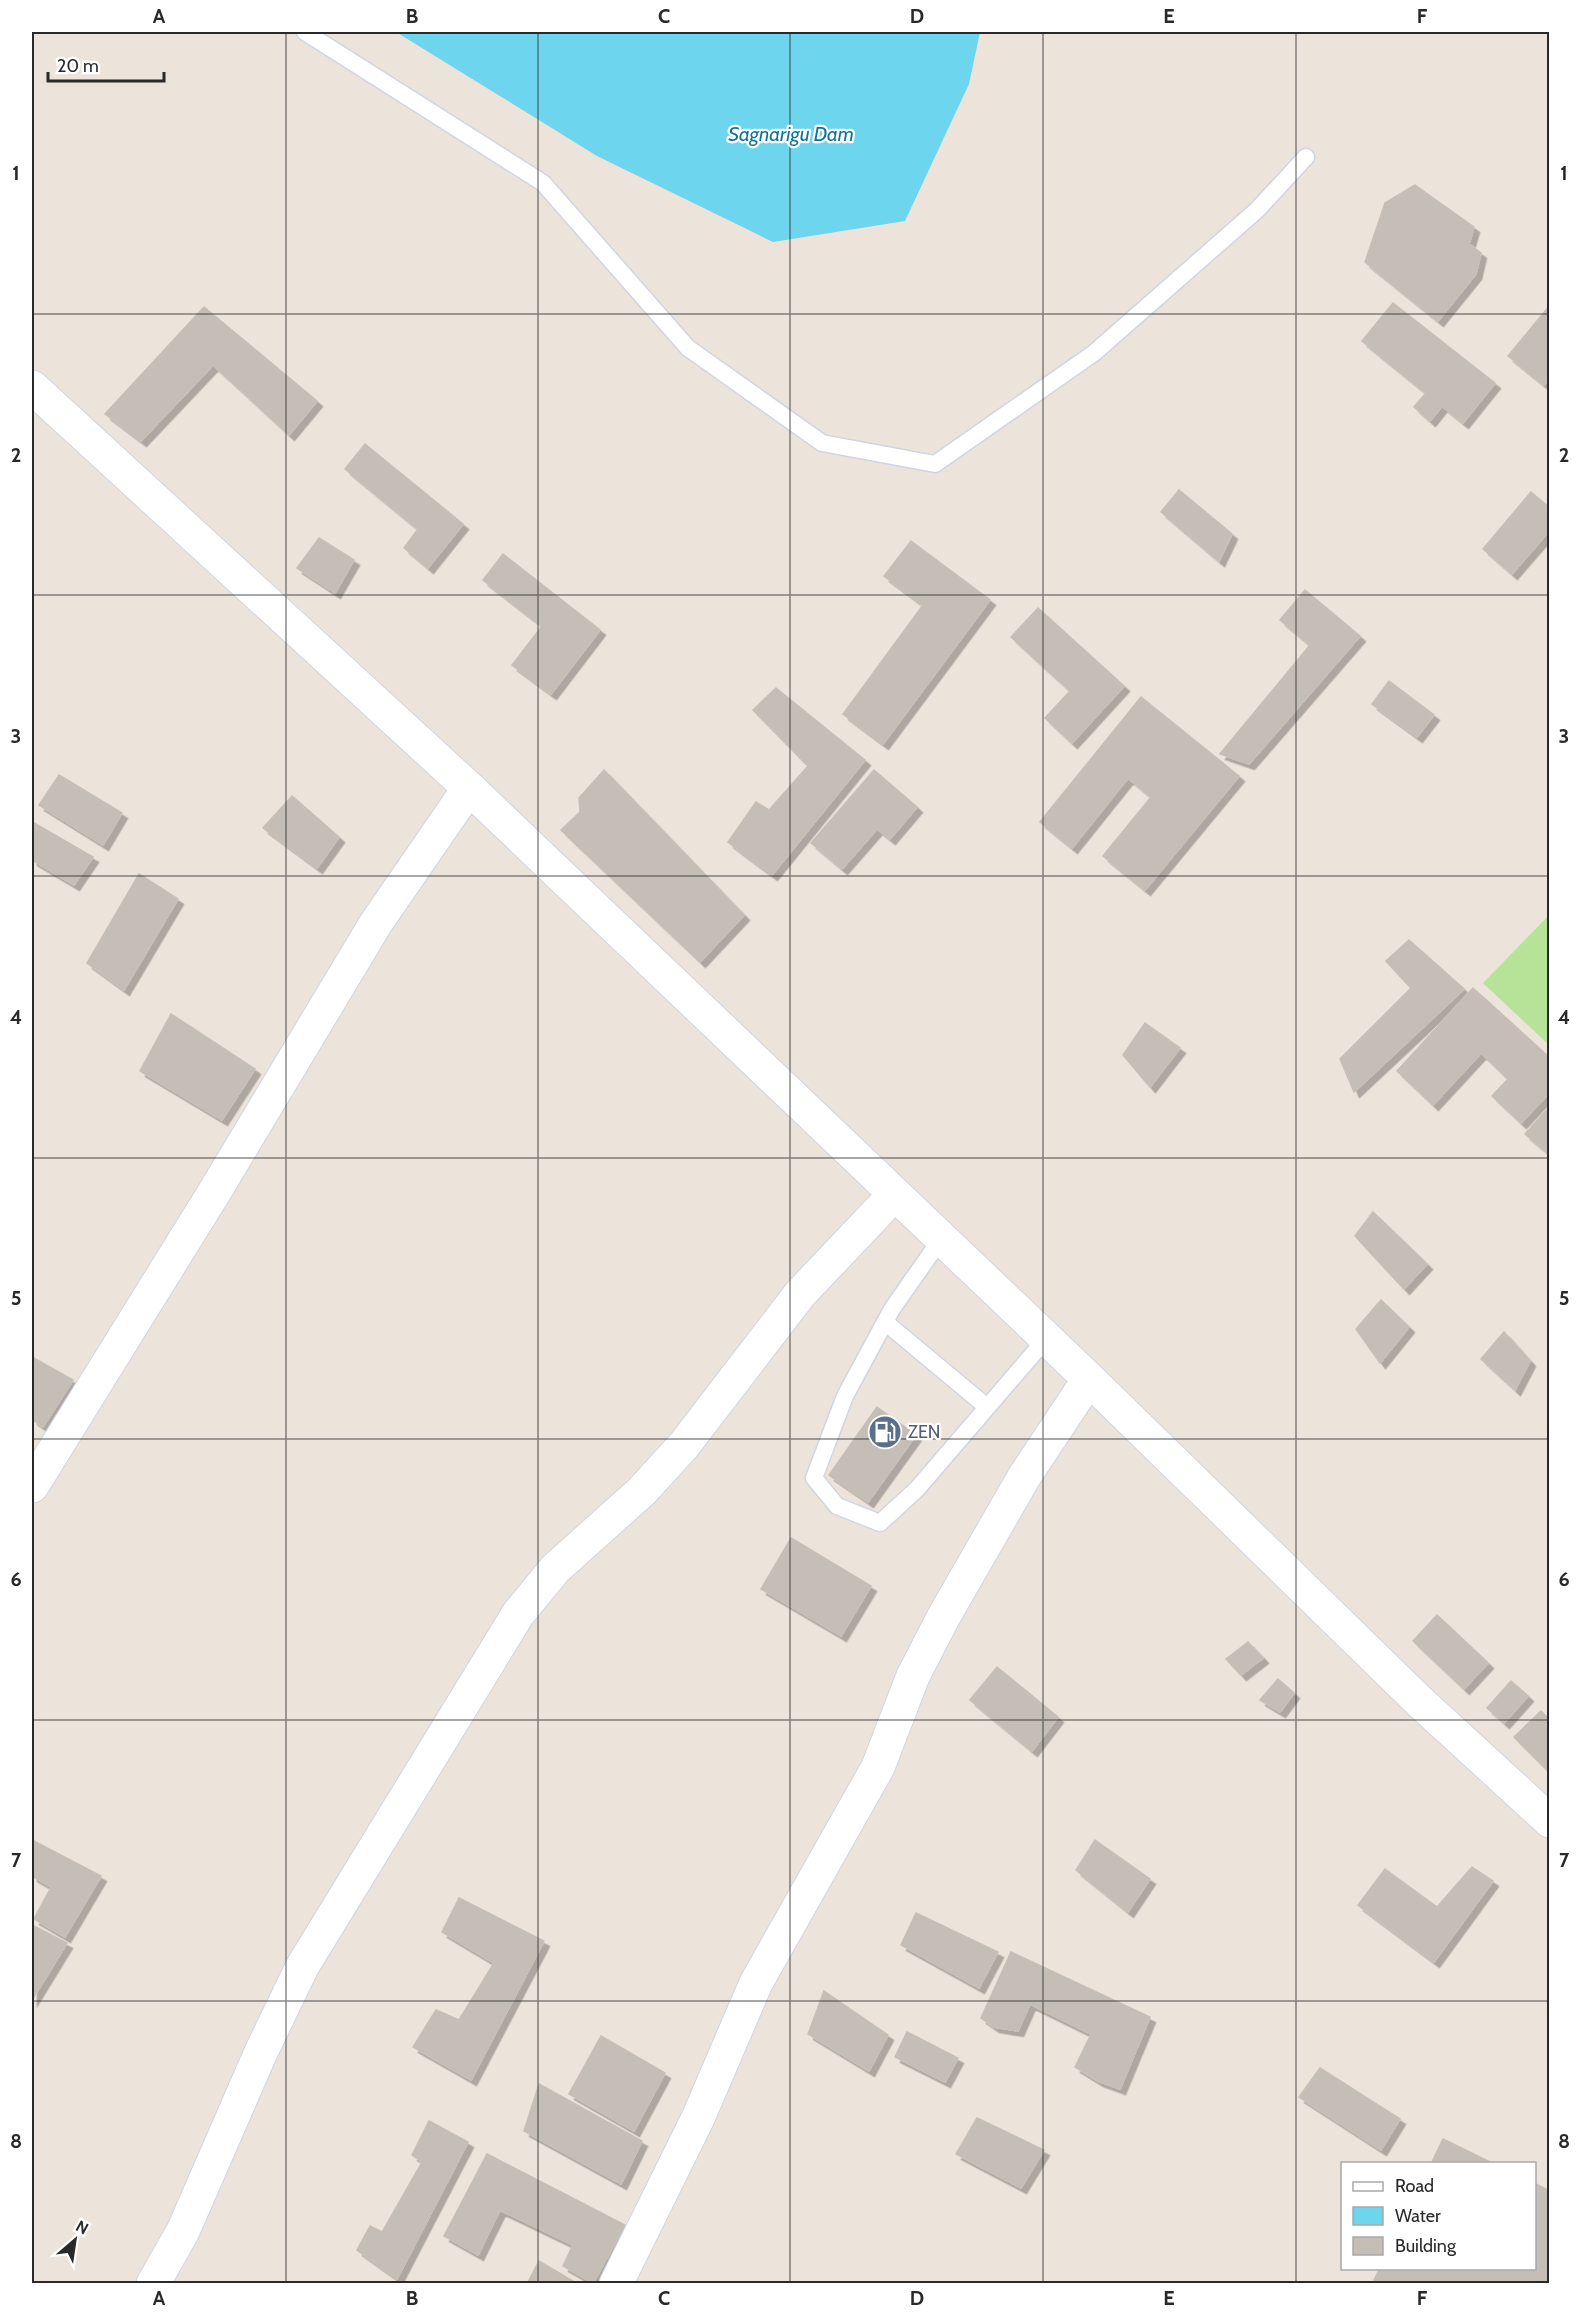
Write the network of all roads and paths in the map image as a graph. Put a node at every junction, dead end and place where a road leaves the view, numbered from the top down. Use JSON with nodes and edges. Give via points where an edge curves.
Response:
{"nodes":[{"id":1,"x":305,"y":32,"type":"edge"},
{"id":2,"x":1306,"y":157,"type":"dead end"},
{"id":3,"x":32,"y":387,"type":"edge"},
{"id":4,"x":469,"y":788,"type":"junction"},
{"id":5,"x":894,"y":1195,"type":"junction"},
{"id":6,"x":941,"y":1239,"type":"junction"},
{"id":7,"x":885,"y":1322,"type":"junction"},
{"id":8,"x":1046,"y":1339,"type":"junction"},
{"id":9,"x":1089,"y":1379,"type":"junction"},
{"id":10,"x":987,"y":1407,"type":"junction"},
{"id":11,"x":32,"y":1486,"type":"edge"},
{"id":12,"x":1550,"y":1821,"type":"edge"},
{"id":13,"x":153,"y":2283,"type":"edge"},
{"id":14,"x":616,"y":2283,"type":"edge"}],
"edges":[{"from":1,"to":2,"type":"lane","via":[[543,183],[688,348],[822,443],[935,464],[1094,353],[1257,210]]},
{"from":3,"to":4,"type":"street"},
{"from":4,"to":5,"type":"street"},
{"from":4,"to":11,"type":"street","via":[[376,923]]},
{"from":5,"to":6,"type":"street"},
{"from":5,"to":13,"type":"street","via":[[800,1294],[684,1445],[642,1491],[555,1569],[518,1614],[302,1967],[183,2231]]},
{"from":6,"to":7,"type":"lane"},
{"from":6,"to":8,"type":"street"},
{"from":7,"to":10,"type":"lane"},
{"from":7,"to":10,"type":"lane","via":[[845,1396],[814,1478],[837,1506],[880,1523],[916,1489]]},
{"from":8,"to":9,"type":"street"},
{"from":8,"to":10,"type":"lane"},
{"from":9,"to":12,"type":"street","via":[[1419,1701]]},
{"from":9,"to":14,"type":"street","via":[[1024,1477],[944,1616],[913,1676],[878,1767],[756,1983],[698,2118]]}]}
